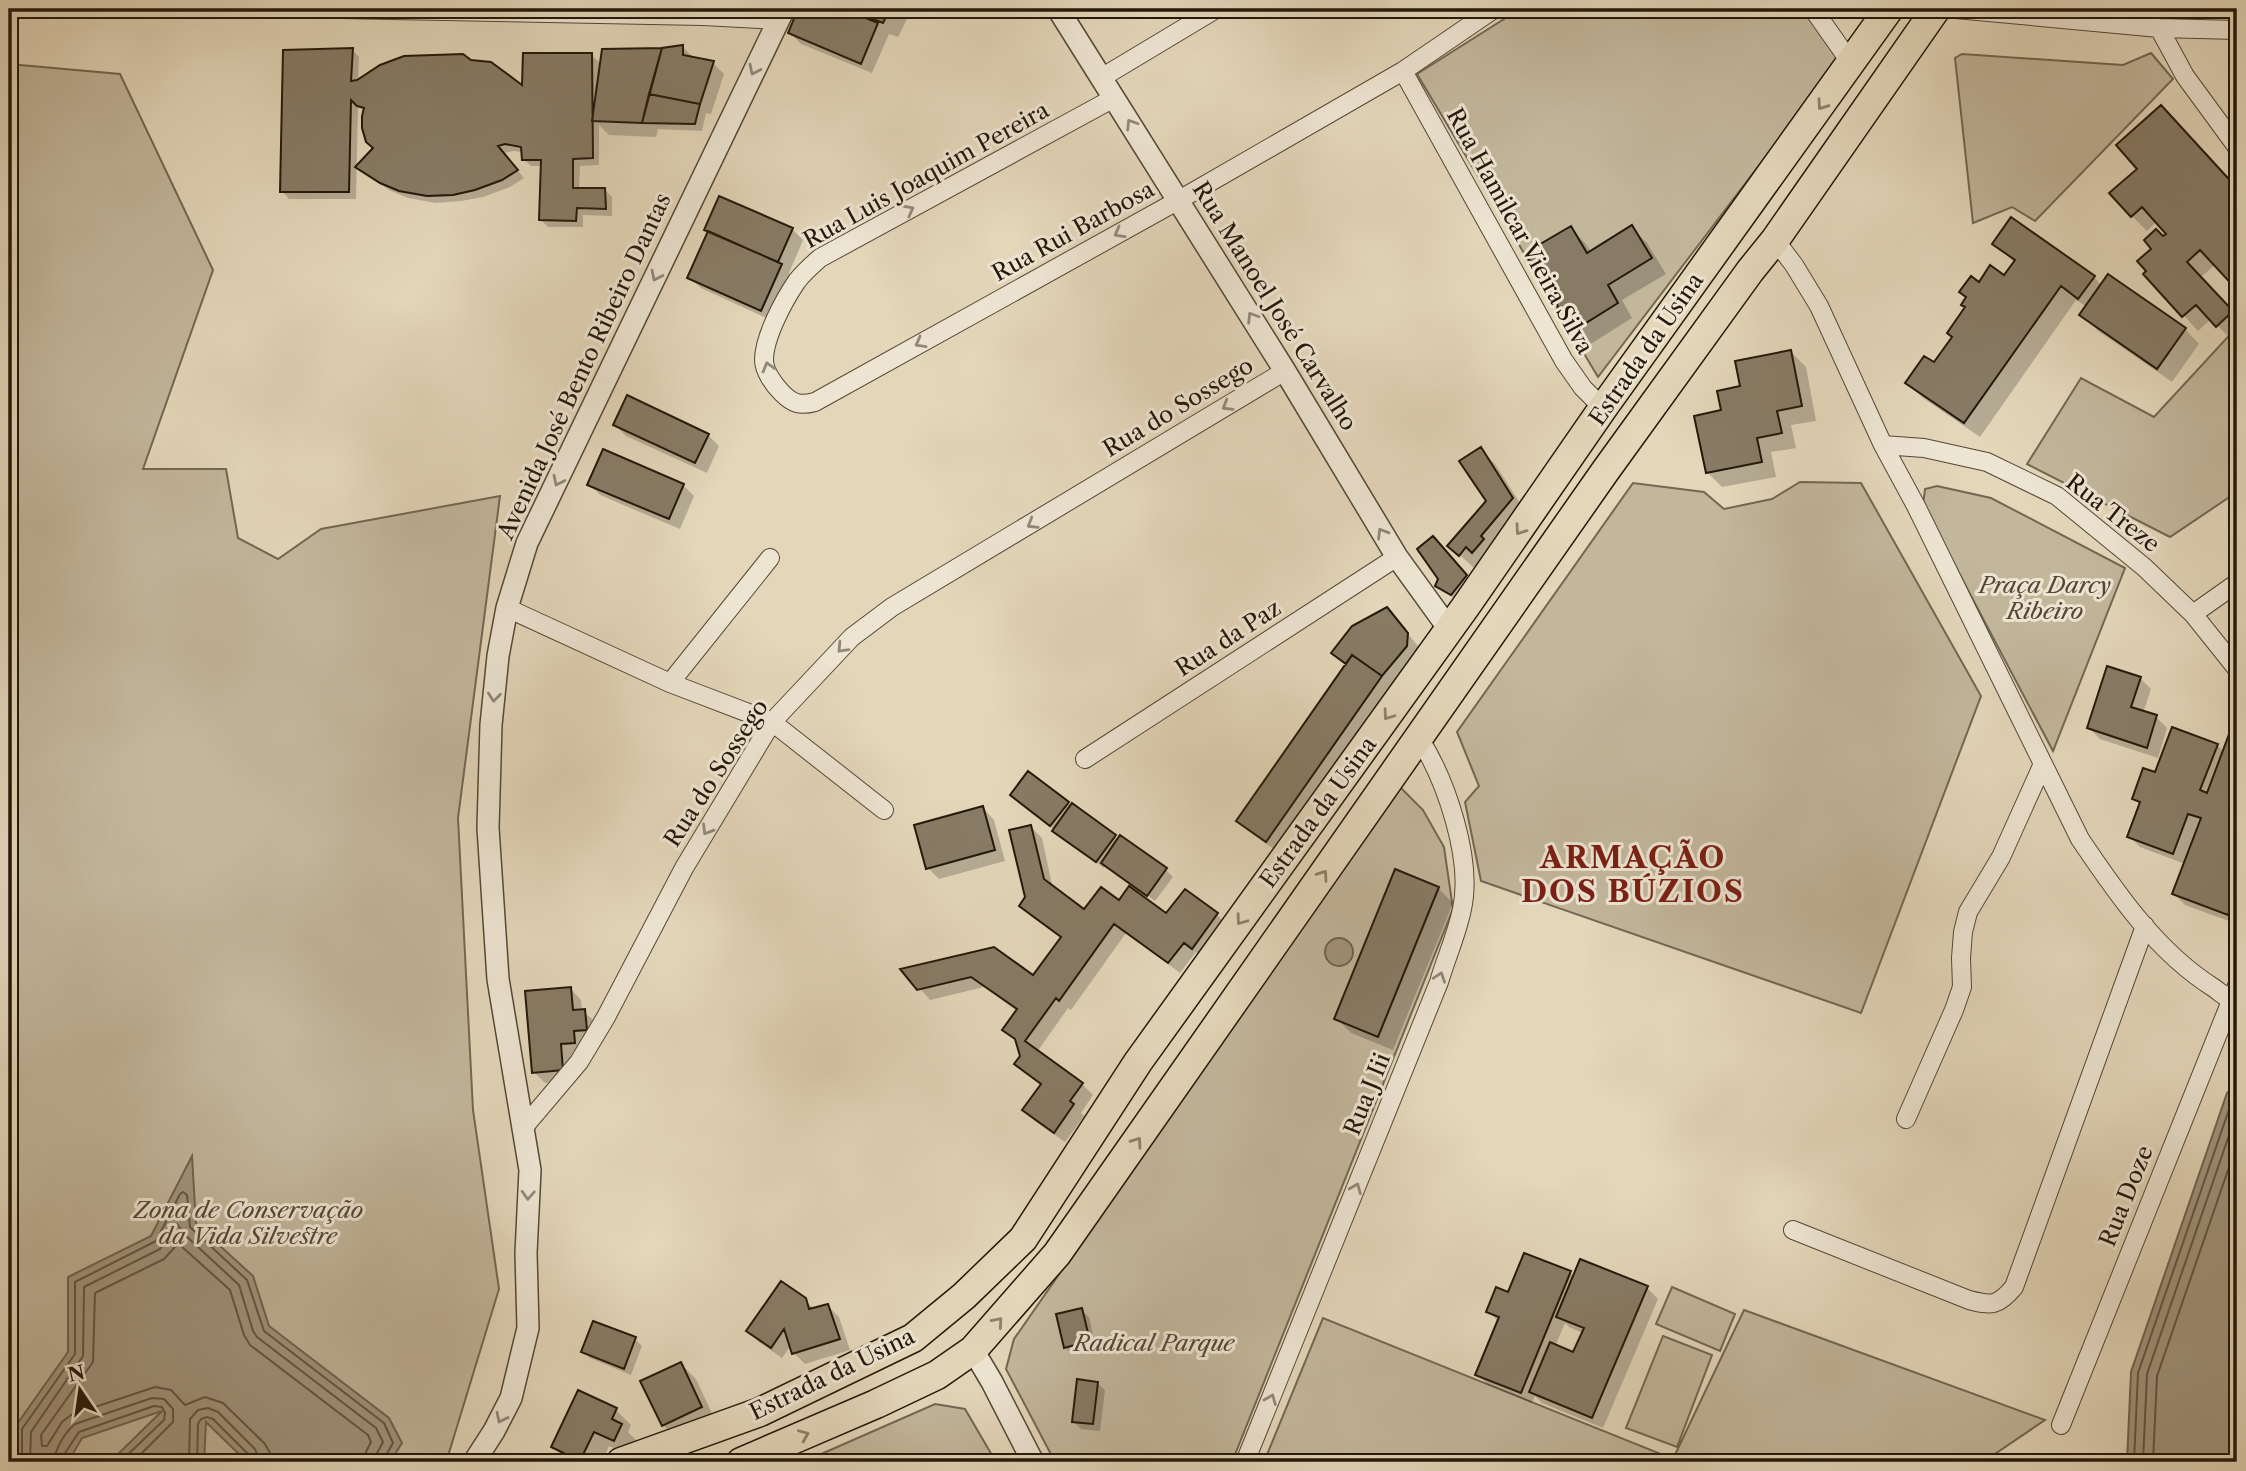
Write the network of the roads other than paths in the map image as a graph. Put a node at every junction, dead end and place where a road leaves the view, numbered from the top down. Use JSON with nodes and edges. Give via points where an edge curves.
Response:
{"nodes":[{"id":1,"x":340,"y":9,"type":"edge"},
{"id":2,"x":382,"y":9,"type":"edge"},
{"id":3,"x":1058,"y":9,"type":"edge"},
{"id":4,"x":1216,"y":9,"type":"edge"},
{"id":5,"x":1494,"y":9,"type":"edge"},
{"id":6,"x":1813,"y":9,"type":"edge"},
{"id":7,"x":1889,"y":9,"type":"edge"},
{"id":8,"x":1936,"y":9,"type":"edge"},
{"id":9,"x":1956,"y":9,"type":"edge"},
{"id":10,"x":781,"y":14,"type":"edge"},
{"id":11,"x":2160,"y":28,"type":"junction"},
{"id":12,"x":2237,"y":30,"type":"edge"},
{"id":13,"x":1851,"y":63,"type":"junction"},
{"id":14,"x":1403,"y":71,"type":"junction"},
{"id":15,"x":1101,"y":78,"type":"junction"},
{"id":16,"x":1114,"y":98,"type":"junction"},
{"id":17,"x":2237,"y":147,"type":"edge"},
{"id":18,"x":1179,"y":200,"type":"junction"},
{"id":19,"x":1774,"y":240,"type":"junction"},
{"id":20,"x":1285,"y":371,"type":"junction"},
{"id":21,"x":815,"y":402,"type":"joint"},
{"id":22,"x":1603,"y":408,"type":"junction"},
{"id":23,"x":1883,"y":445,"type":"junction"},
{"id":24,"x":1572,"y":455,"type":"junction"},
{"id":25,"x":1606,"y":470,"type":"junction"},
{"id":26,"x":1546,"y":492,"type":"junction"},
{"id":27,"x":1583,"y":504,"type":"junction"},
{"id":28,"x":1397,"y":557,"type":"junction"},
{"id":29,"x":770,"y":558,"type":"dead end"},
{"id":30,"x":2237,"y":583,"type":"edge"},
{"id":31,"x":507,"y":608,"type":"junction"},
{"id":32,"x":2193,"y":614,"type":"junction"},
{"id":33,"x":1449,"y":629,"type":"junction"},
{"id":34,"x":2237,"y":669,"type":"edge"},
{"id":35,"x":670,"y":683,"type":"junction"},
{"id":36,"x":772,"y":722,"type":"junction"},
{"id":37,"x":1419,"y":738,"type":"junction"},
{"id":38,"x":1085,"y":759,"type":"dead end"},
{"id":39,"x":2042,"y":766,"type":"junction"},
{"id":40,"x":884,"y":810,"type":"dead end"},
{"id":41,"x":2145,"y":926,"type":"junction"},
{"id":42,"x":2235,"y":996,"type":"edge"},
{"id":43,"x":1906,"y":1119,"type":"dead end"},
{"id":44,"x":524,"y":1128,"type":"junction"},
{"id":45,"x":1793,"y":1230,"type":"dead end"},
{"id":46,"x":1023,"y":1239,"type":"junction"},
{"id":47,"x":1057,"y":1254,"type":"junction"},
{"id":48,"x":972,"y":1350,"type":"junction"},
{"id":49,"x":2061,"y":1425,"type":"dead end"},
{"id":50,"x":662,"y":1455,"type":"edge"},
{"id":51,"x":474,"y":1462,"type":"edge"},
{"id":52,"x":621,"y":1462,"type":"edge"},
{"id":53,"x":741,"y":1462,"type":"edge"},
{"id":54,"x":1033,"y":1462,"type":"edge"},
{"id":55,"x":1245,"y":1462,"type":"edge"}],
"edges":[{"from":1,"to":2,"type":"street"},
{"from":2,"to":10,"type":"street"},
{"from":3,"to":15,"type":"street","name":"Rua Manoel José Carvalho"},
{"from":4,"to":15,"type":"street"},
{"from":5,"to":14,"type":"street","name":"Rua Rui Barbosa"},
{"from":6,"to":13,"type":"street"},
{"from":7,"to":13,"type":"main road","name":"Estrada da Usina"},
{"from":8,"to":19,"type":"main road","name":"Estrada da Usina"},
{"from":9,"to":11,"type":"street"},
{"from":10,"to":31,"type":"street","name":"Avenida José Bento Ribeiro Dantas","one_way":true,"via":[[527,543]]},
{"from":11,"to":12,"type":"street"},
{"from":11,"to":17,"type":"street","via":[[2185,76]]},
{"from":13,"to":22,"type":"main road","name":"Estrada da Usina","one_way":true},
{"from":14,"to":18,"type":"street","name":"Rua Rui Barbosa"},
{"from":14,"to":22,"type":"street","name":"Rua Hamilcar Vieira Silva","via":[[1564,361]]},
{"from":15,"to":16,"type":"street","name":"Rua Manoel José Carvalho"},
{"from":18,"to":16,"type":"street","name":"Rua Manoel José Carvalho","one_way":true},
{"from":21,"to":16,"type":"street","name":"Rua Luis Joaquim Pereira","one_way":true,"via":[[791,402],[775,387],[764,363],[766,346],[799,279],[820,258]]},
{"from":20,"to":18,"type":"street","name":"Rua Manoel José Carvalho","one_way":true},
{"from":18,"to":21,"type":"street","name":"Rua Rui Barbosa","one_way":true},
{"from":19,"to":23,"type":"street","via":[[1819,306]]},
{"from":19,"to":25,"type":"main road","name":"Estrada da Usina"},
{"from":28,"to":20,"type":"street","name":"Rua Manoel José Carvalho","one_way":true},
{"from":20,"to":36,"type":"street","name":"Rua do Sossego","one_way":true,"via":[[892,607],[852,637]]},
{"from":22,"to":24,"type":"main road","name":"Estrada da Usina"},
{"from":23,"to":32,"type":"street","name":"Rua Treze","via":[[1924,448],[1987,462],[2057,496],[2144,566]]},
{"from":23,"to":39,"type":"street"},
{"from":24,"to":25,"type":"main road","via":[[1577,471],[1586,478]]},
{"from":24,"to":26,"type":"main road","name":"Estrada da Usina"},
{"from":25,"to":27,"type":"main road","name":"Estrada da Usina"},
{"from":26,"to":27,"type":"main road","via":[[1572,485]]},
{"from":26,"to":33,"type":"main road","name":"Estrada da Usina","one_way":true},
{"from":27,"to":37,"type":"main road","name":"Estrada da Usina"},
{"from":28,"to":33,"type":"street","name":"Rua Manoel José Carvalho"},
{"from":28,"to":38,"type":"street","name":"Rua da Paz"},
{"from":29,"to":35,"type":"street"},
{"from":30,"to":32,"type":"street"},
{"from":31,"to":35,"type":"street"},
{"from":31,"to":44,"type":"street","name":"Avenida José Bento Ribeiro Dantas","one_way":true,"via":[[491,725],[488,828],[498,979]]},
{"from":32,"to":34,"type":"street","name":"Rua Treze"},
{"from":33,"to":46,"type":"main road","name":"Estrada da Usina","one_way":true,"via":[[1138,1062]]},
{"from":35,"to":36,"type":"street"},
{"from":36,"to":40,"type":"street"},
{"from":36,"to":44,"type":"street","name":"Rua do Sossego","one_way":true,"via":[[684,868],[579,1062]]},
{"from":47,"to":37,"type":"main road","name":"Estrada da Usina","one_way":true},
{"from":55,"to":37,"type":"street","name":"Rua J Iii","one_way":true,"via":[[1434,995],[1462,909],[1461,849],[1438,772]]},
{"from":39,"to":41,"type":"street","via":[[2080,839]]},
{"from":39,"to":43,"type":"street","via":[[2001,857],[1968,912],[1962,987]]},
{"from":41,"to":42,"type":"street","via":[[2206,983]]},
{"from":41,"to":45,"type":"street","via":[[2014,1287],[2003,1301],[1987,1305],[1969,1300]]},
{"from":42,"to":49,"type":"street","name":"Rua Doze"},
{"from":44,"to":51,"type":"street","name":"Avenida José Bento Ribeiro Dantas","one_way":true,"via":[[530,1170],[528,1328],[510,1398]]},
{"from":46,"to":47,"type":"main road","via":[[1046,1239]]},
{"from":46,"to":50,"type":"main road","name":"Estrada da Usina","via":[[914,1338],[760,1412],[693,1436]]},
{"from":48,"to":47,"type":"main road","name":"Estrada da Usina","one_way":true},
{"from":53,"to":48,"type":"main road","name":"Estrada da Usina","one_way":true,"via":[[937,1375]]},
{"from":48,"to":54,"type":"street"},
{"from":50,"to":52,"type":"main road","name":"Estrada da Usina"}]}
